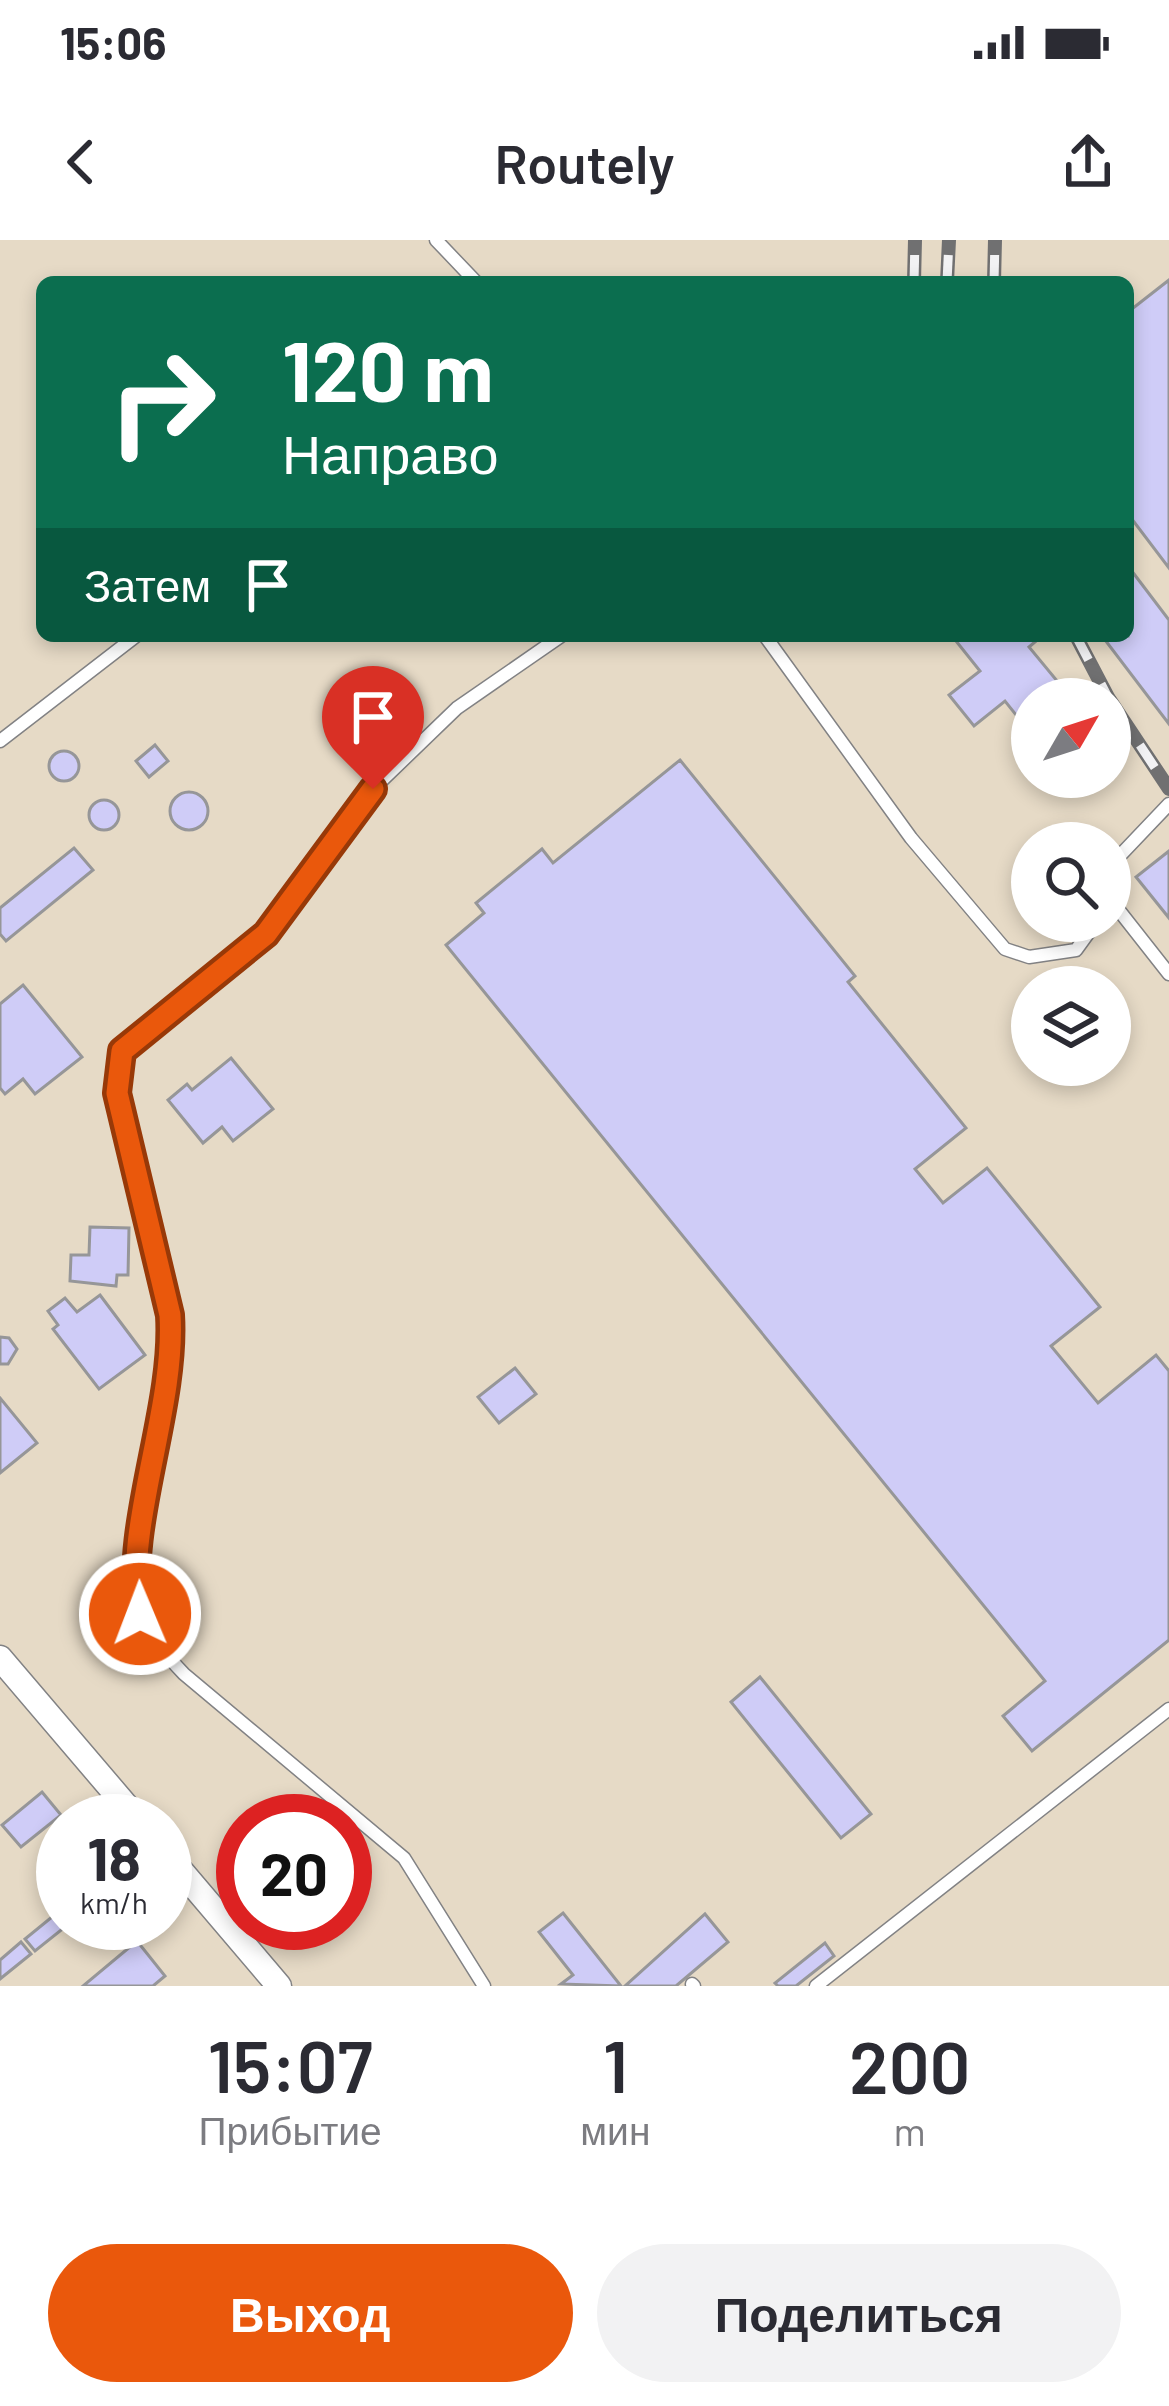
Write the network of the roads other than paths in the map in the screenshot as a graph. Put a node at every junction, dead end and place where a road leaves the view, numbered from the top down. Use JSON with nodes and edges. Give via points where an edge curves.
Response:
{"nodes":[{"id":1,"x":436,"y":240,"type":"edge"},
{"id":2,"x":470,"y":276,"type":"edge"},
{"id":3,"x":128,"y":642,"type":"edge"},
{"id":4,"x":553,"y":642,"type":"edge"},
{"id":5,"x":769,"y":642,"type":"edge"},
{"id":6,"x":0,"y":741,"type":"edge"},
{"id":7,"x":1169,"y":803,"type":"edge"},
{"id":8,"x":1131,"y":844,"type":"edge"},
{"id":9,"x":1131,"y":926,"type":"edge"},
{"id":10,"x":1082,"y":942,"type":"edge"},
{"id":11,"x":1169,"y":974,"type":"edge"},
{"id":12,"x":0,"y":1658,"type":"edge"},
{"id":13,"x":1169,"y":1709,"type":"edge"},
{"id":14,"x":116,"y":1794,"type":"edge"},
{"id":15,"x":192,"y":1884,"type":"edge"},
{"id":16,"x":279,"y":1986,"type":"edge"},
{"id":17,"x":484,"y":1986,"type":"edge"},
{"id":18,"x":816,"y":1986,"type":"edge"}],
"edges":[{"from":1,"to":2,"type":"lane"},
{"from":3,"to":6,"type":"lane"},
{"from":4,"to":17,"type":"lane","via":[[457,708],[373,789],[266,934],[118,1061],[117,1093],[173,1352],[136,1570],[140,1614],[184,1674],[404,1858]]},
{"from":5,"to":10,"type":"lane","via":[[911,838],[1005,949],[1029,957],[1076,950]]},
{"from":7,"to":8,"type":"lane"},
{"from":9,"to":11,"type":"lane"},
{"from":12,"to":14,"type":"street"},
{"from":13,"to":18,"type":"lane"},
{"from":15,"to":16,"type":"street"}]}
